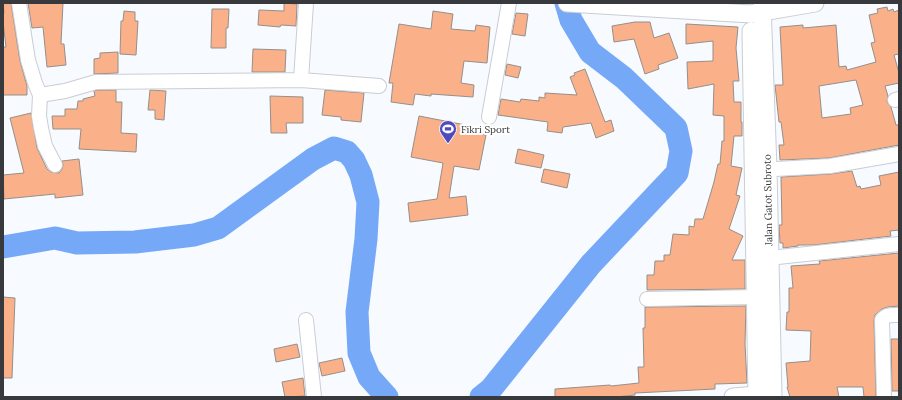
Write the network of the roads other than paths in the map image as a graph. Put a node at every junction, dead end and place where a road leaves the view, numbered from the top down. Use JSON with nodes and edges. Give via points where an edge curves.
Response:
{"nodes":[{"id":1,"x":19,"y":3,"type":"edge"},
{"id":2,"x":306,"y":3,"type":"edge"},
{"id":3,"x":509,"y":3,"type":"edge"},
{"id":4,"x":815,"y":3,"type":"edge"},
{"id":5,"x":575,"y":4,"type":"edge"},
{"id":6,"x":756,"y":8,"type":"edge"},
{"id":7,"x":301,"y":80,"type":"junction"},
{"id":8,"x":379,"y":86,"type":"dead end"},
{"id":9,"x":40,"y":95,"type":"junction"},
{"id":10,"x":489,"y":117,"type":"dead end"},
{"id":11,"x":899,"y":154,"type":"edge"},
{"id":12,"x":55,"y":165,"type":"dead end"},
{"id":13,"x":760,"y":170,"type":"junction"},
{"id":14,"x":899,"y":244,"type":"edge"},
{"id":15,"x":762,"y":259,"type":"junction"},
{"id":16,"x":756,"y":296,"type":"junction"},
{"id":17,"x":647,"y":299,"type":"dead end"},
{"id":18,"x":899,"y":315,"type":"edge"},
{"id":19,"x":306,"y":320,"type":"dead end"},
{"id":20,"x":763,"y":396,"type":"edge"},
{"id":21,"x":314,"y":397,"type":"edge"},
{"id":22,"x":733,"y":397,"type":"edge"},
{"id":23,"x":884,"y":397,"type":"edge"}],
"edges":[{"from":1,"to":9,"type":"street","via":[[28,60]]},
{"from":2,"to":7,"type":"street"},
{"from":3,"to":10,"type":"street"},
{"from":4,"to":6,"type":"street"},
{"from":5,"to":6,"type":"street"},
{"from":6,"to":13,"type":"street","name":"Jalan Gatot Subroto"},
{"from":7,"to":8,"type":"street"},
{"from":7,"to":9,"type":"street","via":[[96,82],[65,92]]},
{"from":9,"to":12,"type":"street","via":[[41,128],[45,146]]},
{"from":11,"to":13,"type":"street","via":[[830,166]]},
{"from":13,"to":15,"type":"street","name":"Jalan Gatot Subroto"},
{"from":14,"to":15,"type":"street"},
{"from":15,"to":16,"type":"street","name":"Jalan Gatot Subroto"},
{"from":15,"to":20,"type":"street","name":"Jalan Gatot Subroto"},
{"from":16,"to":17,"type":"street"},
{"from":16,"to":20,"type":"street","name":"Jalan Gatot Subroto"},
{"from":18,"to":23,"type":"street","via":[[885,316],[882,320]]},
{"from":19,"to":21,"type":"street"},
{"from":20,"to":22,"type":"street"}]}
